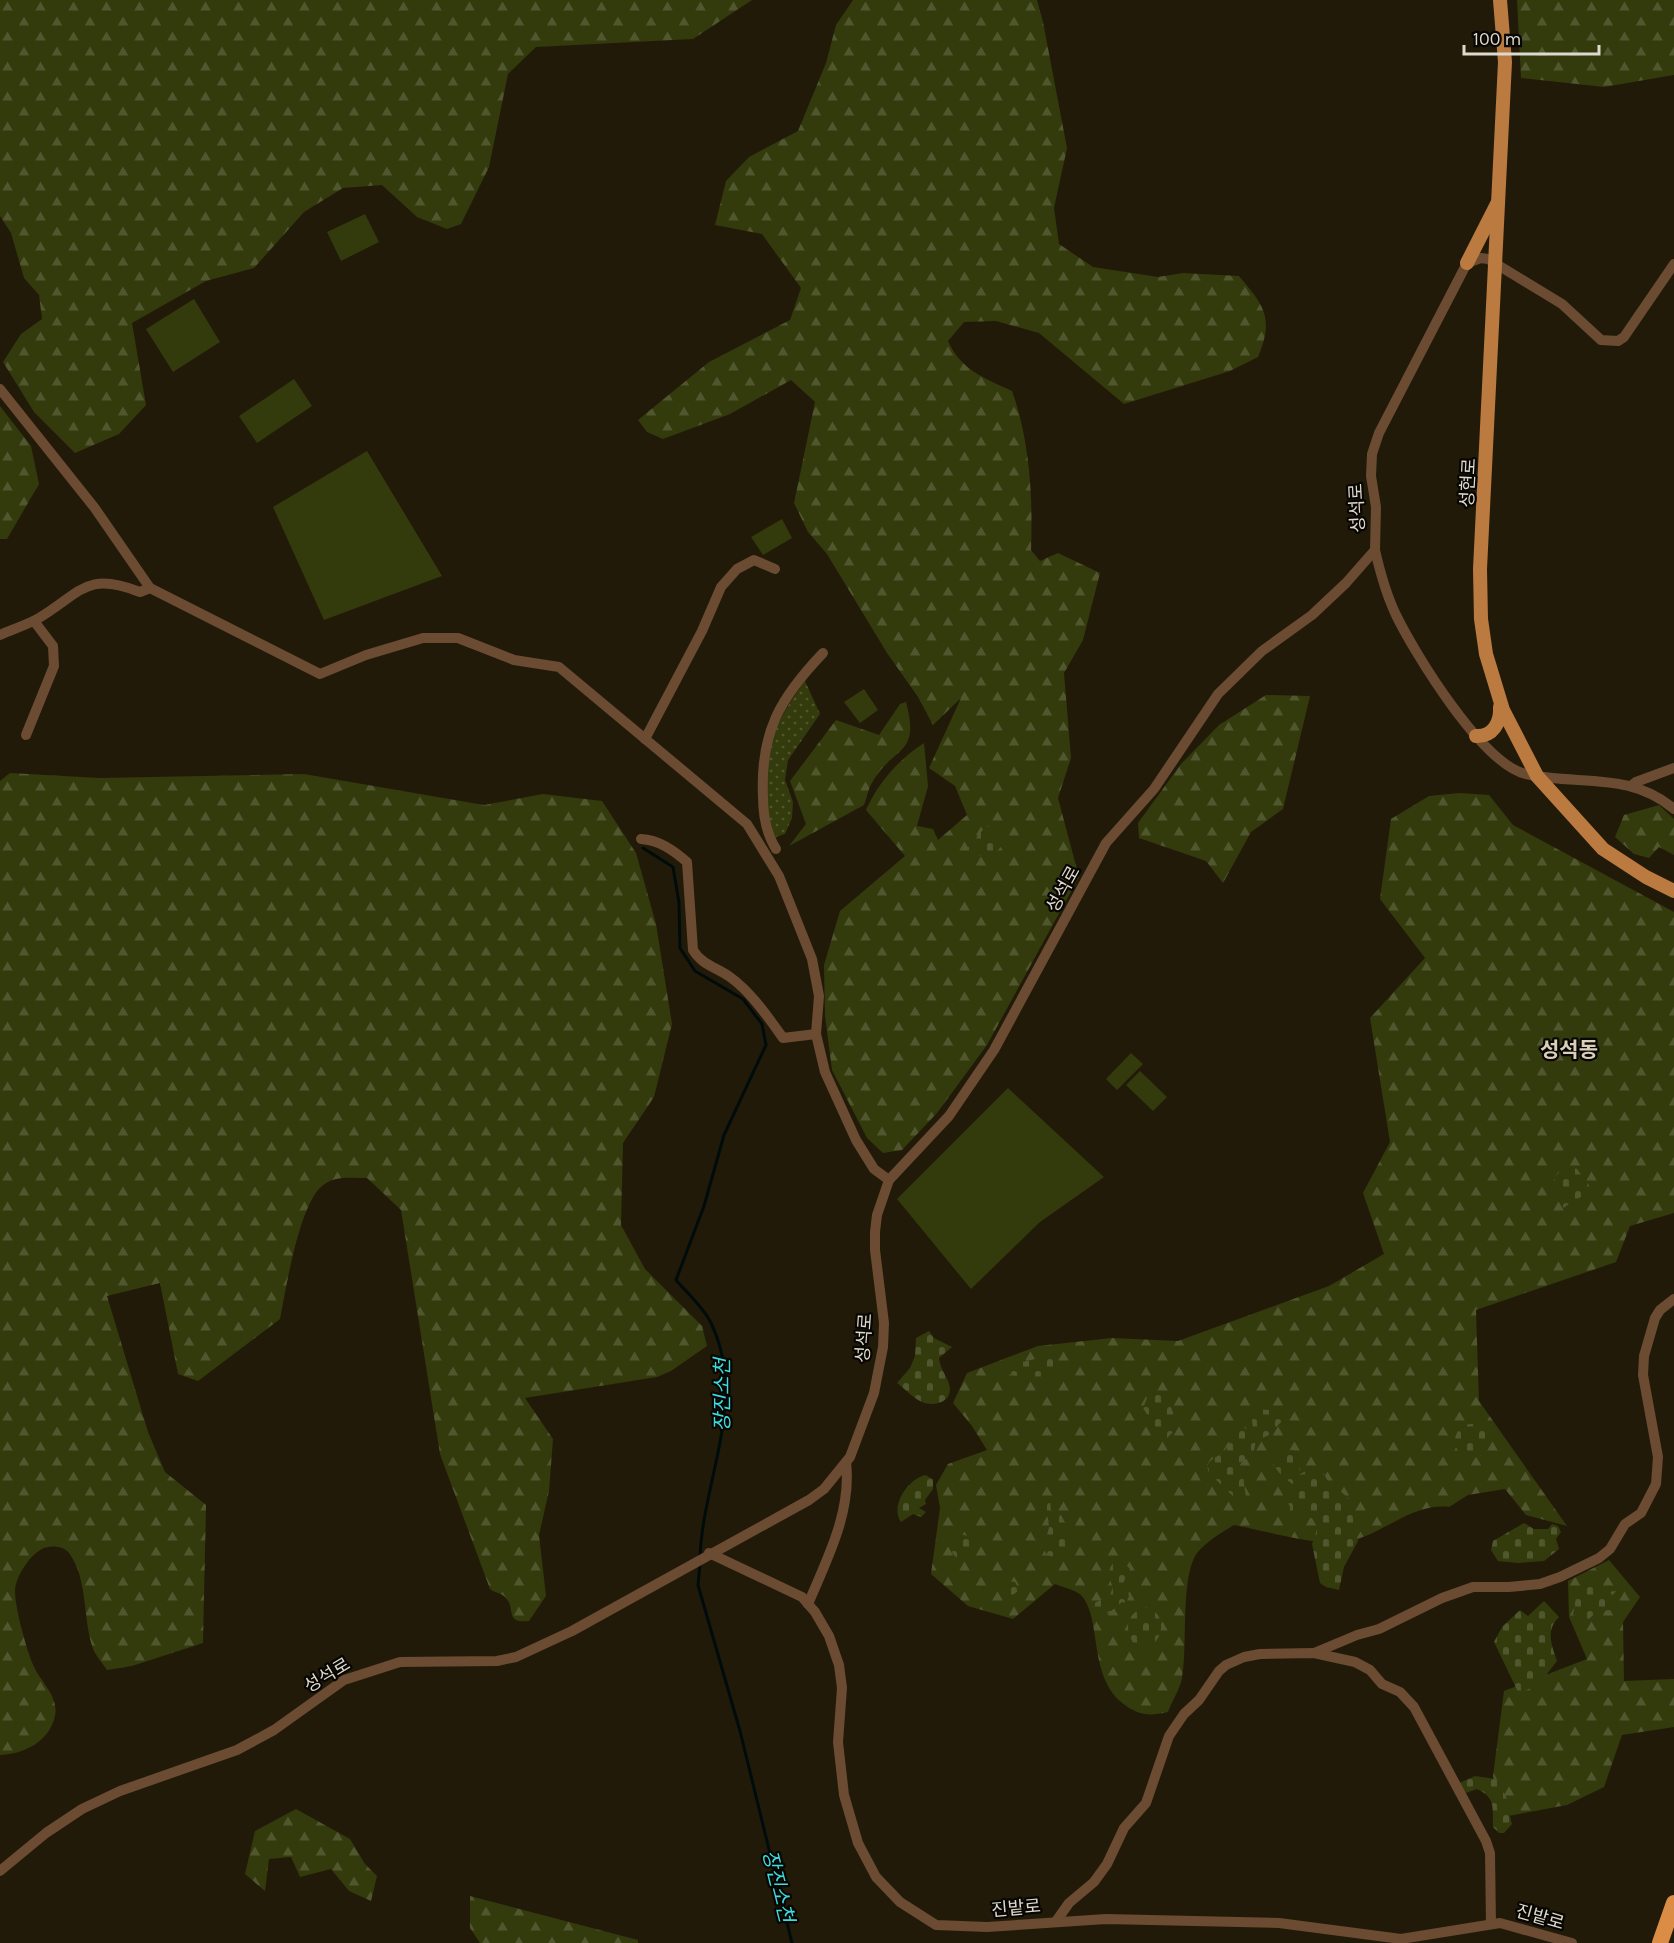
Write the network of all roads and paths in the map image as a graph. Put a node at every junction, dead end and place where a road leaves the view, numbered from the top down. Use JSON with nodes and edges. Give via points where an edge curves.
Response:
{"nodes":[{"id":1,"x":1500,"y":0,"type":"edge"},
{"id":2,"x":1500,"y":196,"type":"junction"},
{"id":3,"x":1467,"y":263,"type":"junction"},
{"id":4,"x":1497,"y":264,"type":"junction"},
{"id":5,"x":1674,"y":264,"type":"edge"},
{"id":6,"x":0,"y":389,"type":"edge"},
{"id":7,"x":1375,"y":550,"type":"junction"},
{"id":8,"x":775,"y":569,"type":"dead end"},
{"id":9,"x":150,"y":588,"type":"junction"},
{"id":10,"x":34,"y":621,"type":"junction"},
{"id":11,"x":2,"y":632,"type":"edge"},
{"id":12,"x":823,"y":653,"type":"dead end"},
{"id":13,"x":1500,"y":699,"type":"junction"},
{"id":14,"x":26,"y":735,"type":"dead end"},
{"id":15,"x":1476,"y":736,"type":"junction"},
{"id":16,"x":645,"y":739,"type":"junction"},
{"id":17,"x":1674,"y":768,"type":"edge"},
{"id":18,"x":1537,"y":776,"type":"junction"},
{"id":19,"x":1631,"y":786,"type":"junction"},
{"id":20,"x":1674,"y":809,"type":"edge"},
{"id":21,"x":641,"y":839,"type":"dead end"},
{"id":22,"x":776,"y":849,"type":"dead end"},
{"id":23,"x":1674,"y":891,"type":"edge"},
{"id":24,"x":816,"y":1034,"type":"junction"},
{"id":25,"x":889,"y":1180,"type":"junction"},
{"id":26,"x":1674,"y":1299,"type":"edge"},
{"id":27,"x":846,"y":1462,"type":"junction"},
{"id":28,"x":708,"y":1554,"type":"junction"},
{"id":29,"x":808,"y":1604,"type":"junction"},
{"id":30,"x":1314,"y":1653,"type":"junction"},
{"id":31,"x":0,"y":1871,"type":"edge"},
{"id":32,"x":1674,"y":1903,"type":"edge"},
{"id":33,"x":1057,"y":1920,"type":"junction"},
{"id":34,"x":1491,"y":1924,"type":"junction"},
{"id":35,"x":1572,"y":1943,"type":"edge"},
{"id":36,"x":1660,"y":1943,"type":"edge"}],
"edges":[{"from":1,"to":2,"type":"main road","name":"성현로","via":[[1505,62]]},
{"from":2,"to":3,"type":"main road"},
{"from":2,"to":4,"type":"main road","name":"성현로"},
{"from":3,"to":4,"type":"street","via":[[1485,258]]},
{"from":3,"to":7,"type":"street","name":"성석로","via":[[1372,454]]},
{"from":4,"to":5,"type":"street","via":[[1562,304],[1595,335],[1611,342],[1624,337]]},
{"from":4,"to":13,"type":"main road","name":"성현로","via":[[1480,619],[1485,654]]},
{"from":6,"to":9,"type":"street","via":[[94,507]]},
{"from":7,"to":15,"type":"street","via":[[1397,615]]},
{"from":7,"to":25,"type":"street","name":"성석로","via":[[1312,615],[1262,651],[1218,694],[1154,789],[1106,843],[994,1050],[956,1107]]},
{"from":8,"to":16,"type":"street","via":[[754,560],[737,569],[721,587]]},
{"from":9,"to":10,"type":"street","via":[[140,592],[106,582],[92,584]]},
{"from":9,"to":16,"type":"street","via":[[320,674],[423,638],[458,639],[514,660],[559,668]]},
{"from":10,"to":11,"type":"street"},
{"from":10,"to":14,"type":"street","via":[[53,646],[54,666]]},
{"from":12,"to":22,"type":"street","via":[[795,682],[766,743],[763,815]]},
{"from":13,"to":15,"type":"main road","via":[[1497,726]]},
{"from":13,"to":18,"type":"main road","name":"성현로"},
{"from":15,"to":18,"type":"street","via":[[1516,771]]},
{"from":16,"to":24,"type":"street","via":[[747,824],[779,876],[812,959],[819,996]]},
{"from":17,"to":19,"type":"street"},
{"from":18,"to":19,"type":"street"},
{"from":18,"to":23,"type":"main road","name":"성현로","via":[[1603,849]]},
{"from":19,"to":20,"type":"street","via":[[1650,792]]},
{"from":21,"to":24,"type":"street","via":[[652,839],[687,862],[693,950],[700,961],[731,978],[762,1009],[783,1038]]},
{"from":24,"to":25,"type":"street","via":[[825,1072],[856,1140],[874,1169]]},
{"from":25,"to":27,"type":"street","name":"성석로","via":[[875,1232],[884,1347],[874,1393]]},
{"from":26,"to":30,"type":"street","via":[[1655,1318],[1644,1356],[1646,1396],[1658,1457],[1656,1484],[1641,1514],[1625,1524],[1610,1549],[1560,1578],[1509,1587],[1473,1587]]},
{"from":27,"to":28,"type":"street","name":"성석로","via":[[824,1489],[809,1500]]},
{"from":27,"to":29,"type":"street","via":[[848,1483],[837,1534]]},
{"from":28,"to":29,"type":"street","name":"진밭로"},
{"from":28,"to":31,"type":"street","name":"성석로","via":[[572,1631],[516,1657],[497,1661],[400,1662],[344,1680],[281,1726],[237,1750],[120,1791],[82,1809],[45,1833]]},
{"from":29,"to":33,"type":"street","name":"진밭로","via":[[829,1636],[839,1665],[842,1688],[838,1742],[844,1795],[858,1843],[876,1877],[900,1902],[936,1925],[987,1927]]},
{"from":30,"to":33,"type":"street","via":[[1244,1657],[1219,1671],[1169,1736],[1146,1803],[1124,1828],[1107,1864]]},
{"from":30,"to":34,"type":"street","via":[[1355,1662],[1370,1670],[1414,1707],[1486,1841],[1490,1853]]},
{"from":32,"to":36,"type":"highway"},
{"from":33,"to":34,"type":"street","name":"진밭로","via":[[1279,1923],[1401,1939]]},
{"from":34,"to":35,"type":"street","name":"진밭로","via":[[1500,1923]]}]}
